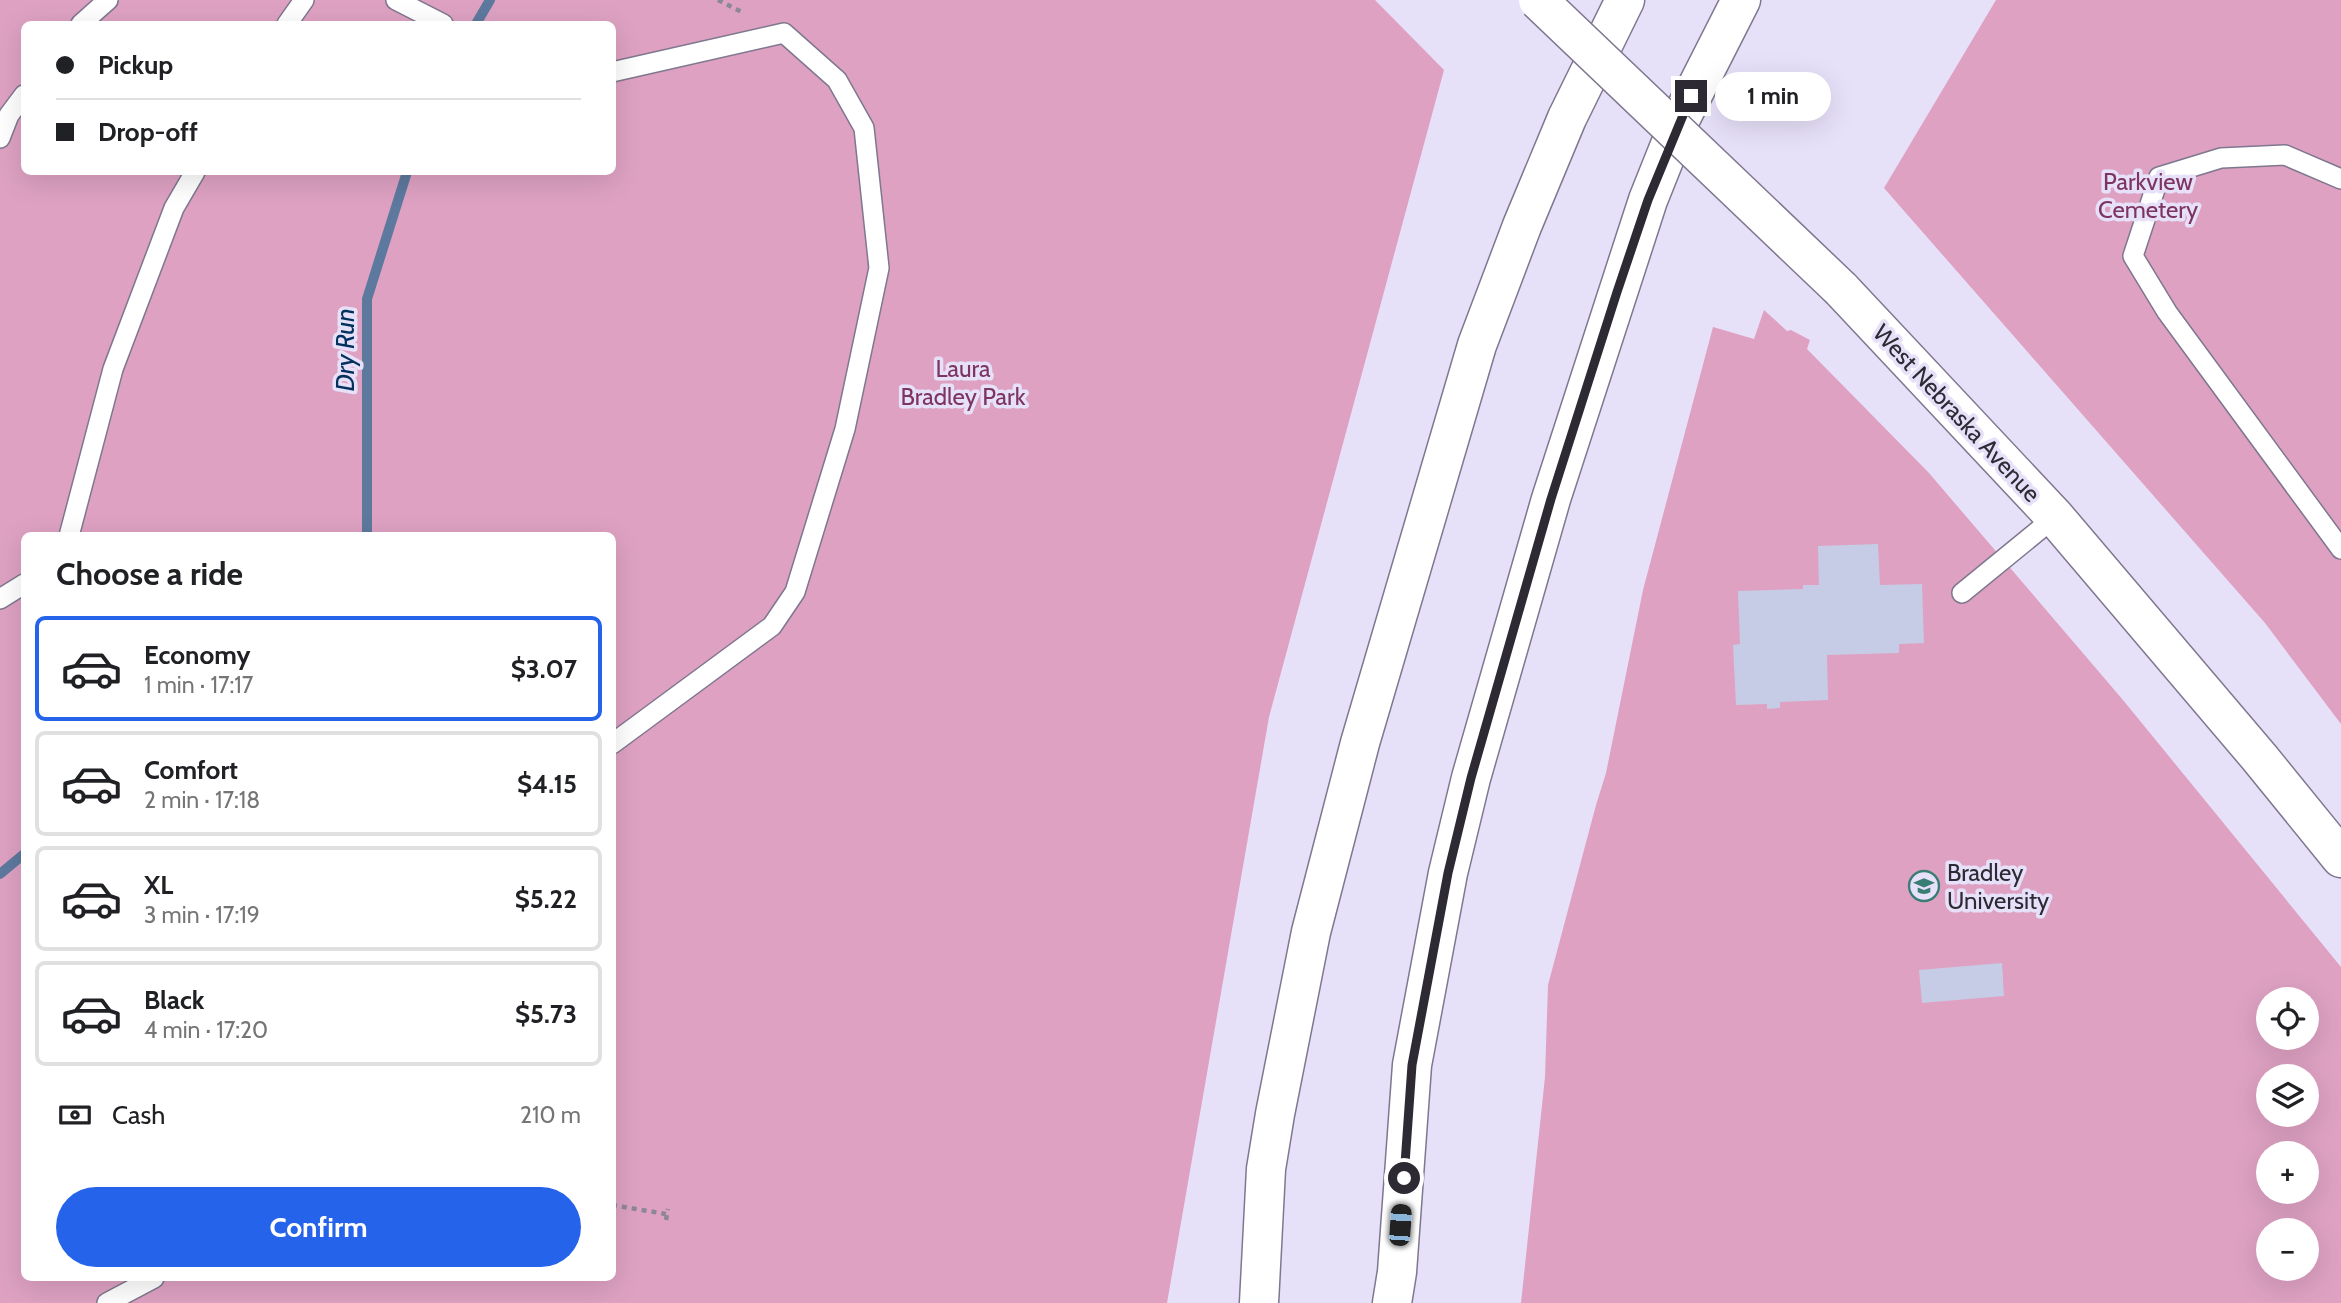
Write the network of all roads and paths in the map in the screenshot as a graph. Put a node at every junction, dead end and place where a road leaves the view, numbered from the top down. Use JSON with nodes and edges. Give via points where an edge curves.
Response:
{"nodes":[{"id":1,"x":108,"y":0,"type":"edge"},
{"id":2,"x":304,"y":0,"type":"edge"},
{"id":3,"x":396,"y":0,"type":"edge"},
{"id":4,"x":1538,"y":0,"type":"edge"},
{"id":5,"x":1625,"y":0,"type":"edge"},
{"id":6,"x":1741,"y":0,"type":"edge"},
{"id":7,"x":84,"y":21,"type":"edge"},
{"id":8,"x":289,"y":21,"type":"edge"},
{"id":9,"x":437,"y":21,"type":"edge"},
{"id":10,"x":616,"y":71,"type":"edge"},
{"id":11,"x":21,"y":99,"type":"edge"},
{"id":12,"x":0,"y":138,"type":"edge"},
{"id":13,"x":193,"y":175,"type":"edge"},
{"id":14,"x":2341,"y":179,"type":"edge"},
{"id":15,"x":2055,"y":517,"type":"junction"},
{"id":16,"x":70,"y":532,"type":"edge"},
{"id":17,"x":2341,"y":549,"type":"edge"},
{"id":18,"x":21,"y":586,"type":"edge"},
{"id":19,"x":1962,"y":593,"type":"dead end"},
{"id":20,"x":0,"y":599,"type":"edge"},
{"id":21,"x":616,"y":741,"type":"edge"},
{"id":22,"x":2341,"y":858,"type":"edge"},
{"id":23,"x":616,"y":1206,"type":"edge"},
{"id":24,"x":667,"y":1214,"type":"dead end"},
{"id":25,"x":148,"y":1281,"type":"edge"},
{"id":26,"x":1399,"y":1293,"type":"edge"},
{"id":27,"x":107,"y":1303,"type":"edge"},
{"id":28,"x":1259,"y":1303,"type":"edge"}],
"edges":[{"from":1,"to":7,"type":"lane"},
{"from":2,"to":8,"type":"lane"},
{"from":3,"to":9,"type":"lane"},
{"from":4,"to":15,"type":"main road","name":"West Nebraska Avenue","bridge":true,"via":[[1842,289]]},
{"from":5,"to":28,"type":"main road","via":[[1567,118],[1477,345],[1370,707],[1311,932],[1275,1114],[1266,1169]]},
{"from":6,"to":26,"type":"main road","via":[[1680,120],[1648,200],[1551,499],[1471,778],[1445,886],[1412,1065]]},
{"from":10,"to":21,"type":"lane","via":[[785,33],[837,80],[864,128],[879,268],[845,429],[795,592],[772,626]]},
{"from":11,"to":12,"type":"lane"},
{"from":13,"to":16,"type":"lane","via":[[174,208],[113,369]]},
{"from":14,"to":17,"type":"lane","via":[[2285,155],[2221,158],[2159,177],[2133,256],[2166,312]]},
{"from":15,"to":19,"type":"lane"},
{"from":15,"to":22,"type":"main road","name":"West Nebraska Avenue"},
{"from":18,"to":20,"type":"lane"},
{"from":23,"to":24,"type":"path"},
{"from":25,"to":27,"type":"lane"}]}
